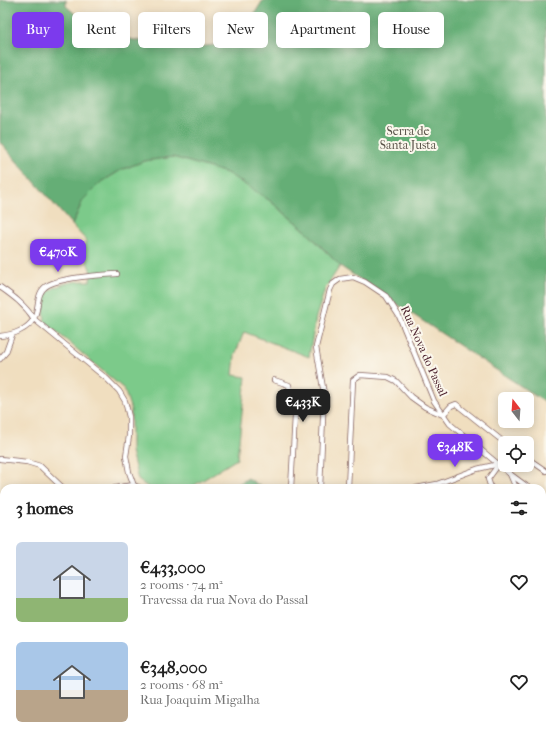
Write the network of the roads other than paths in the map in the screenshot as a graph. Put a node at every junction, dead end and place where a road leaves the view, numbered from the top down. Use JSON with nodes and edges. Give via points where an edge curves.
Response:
{"nodes":[{"id":1,"x":118,"y":274,"type":"dead end"},
{"id":2,"x":0,"y":287,"type":"edge"},
{"id":3,"x":34,"y":319,"type":"junction"},
{"id":4,"x":12,"y":335,"type":"junction"},
{"id":5,"x":0,"y":336,"type":"edge"},
{"id":6,"x":0,"y":359,"type":"edge"},
{"id":7,"x":274,"y":380,"type":"dead end"},
{"id":8,"x":443,"y":415,"type":"junction"},
{"id":9,"x":498,"y":437,"type":"edge"},
{"id":10,"x":0,"y":459,"type":"edge"},
{"id":11,"x":498,"y":463,"type":"edge"},
{"id":12,"x":534,"y":463,"type":"edge"},
{"id":13,"x":498,"y":464,"type":"edge"},
{"id":14,"x":498,"y":465,"type":"edge"},
{"id":15,"x":546,"y":471,"type":"edge"},
{"id":16,"x":510,"y":474,"type":"joint"},
{"id":17,"x":59,"y":484,"type":"edge"},
{"id":18,"x":133,"y":484,"type":"edge"},
{"id":19,"x":291,"y":484,"type":"edge"},
{"id":20,"x":320,"y":484,"type":"edge"},
{"id":21,"x":348,"y":484,"type":"edge"},
{"id":22,"x":437,"y":484,"type":"edge"},
{"id":23,"x":490,"y":484,"type":"edge"},
{"id":24,"x":514,"y":484,"type":"edge"},
{"id":25,"x":524,"y":484,"type":"edge"}],
"edges":[{"from":1,"to":3,"type":"street","via":[[65,280],[47,286],[40,293]]},
{"from":2,"to":3,"type":"street","via":[[27,308]]},
{"from":3,"to":4,"type":"street"},
{"from":3,"to":18,"type":"street","via":[[120,391],[129,417],[126,456]]},
{"from":4,"to":5,"type":"street"},
{"from":4,"to":6,"type":"street","via":[[6,352]]},
{"from":7,"to":19,"type":"street","via":[[289,385],[295,416]]},
{"from":8,"to":9,"type":"street","via":[[456,404]]},
{"from":8,"to":11,"type":"street","name":"Rua Nova do Passal","via":[[450,424]]},
{"from":8,"to":20,"type":"street","name":"Rua Nova do Passal","via":[[434,401],[399,316],[386,296],[353,277],[336,281],[330,290],[316,347],[324,394]]},
{"from":8,"to":21,"type":"street","via":[[425,407],[388,377],[360,375],[353,380]]},
{"from":10,"to":17,"type":"street","via":[[40,466]]},
{"from":12,"to":15,"type":"street"},
{"from":13,"to":22,"type":"street"},
{"from":14,"to":23,"type":"street","via":[[488,479]]},
{"from":16,"to":24,"type":"street"},
{"from":16,"to":25,"type":"street","name":"Rua Nova do Passal"}]}
